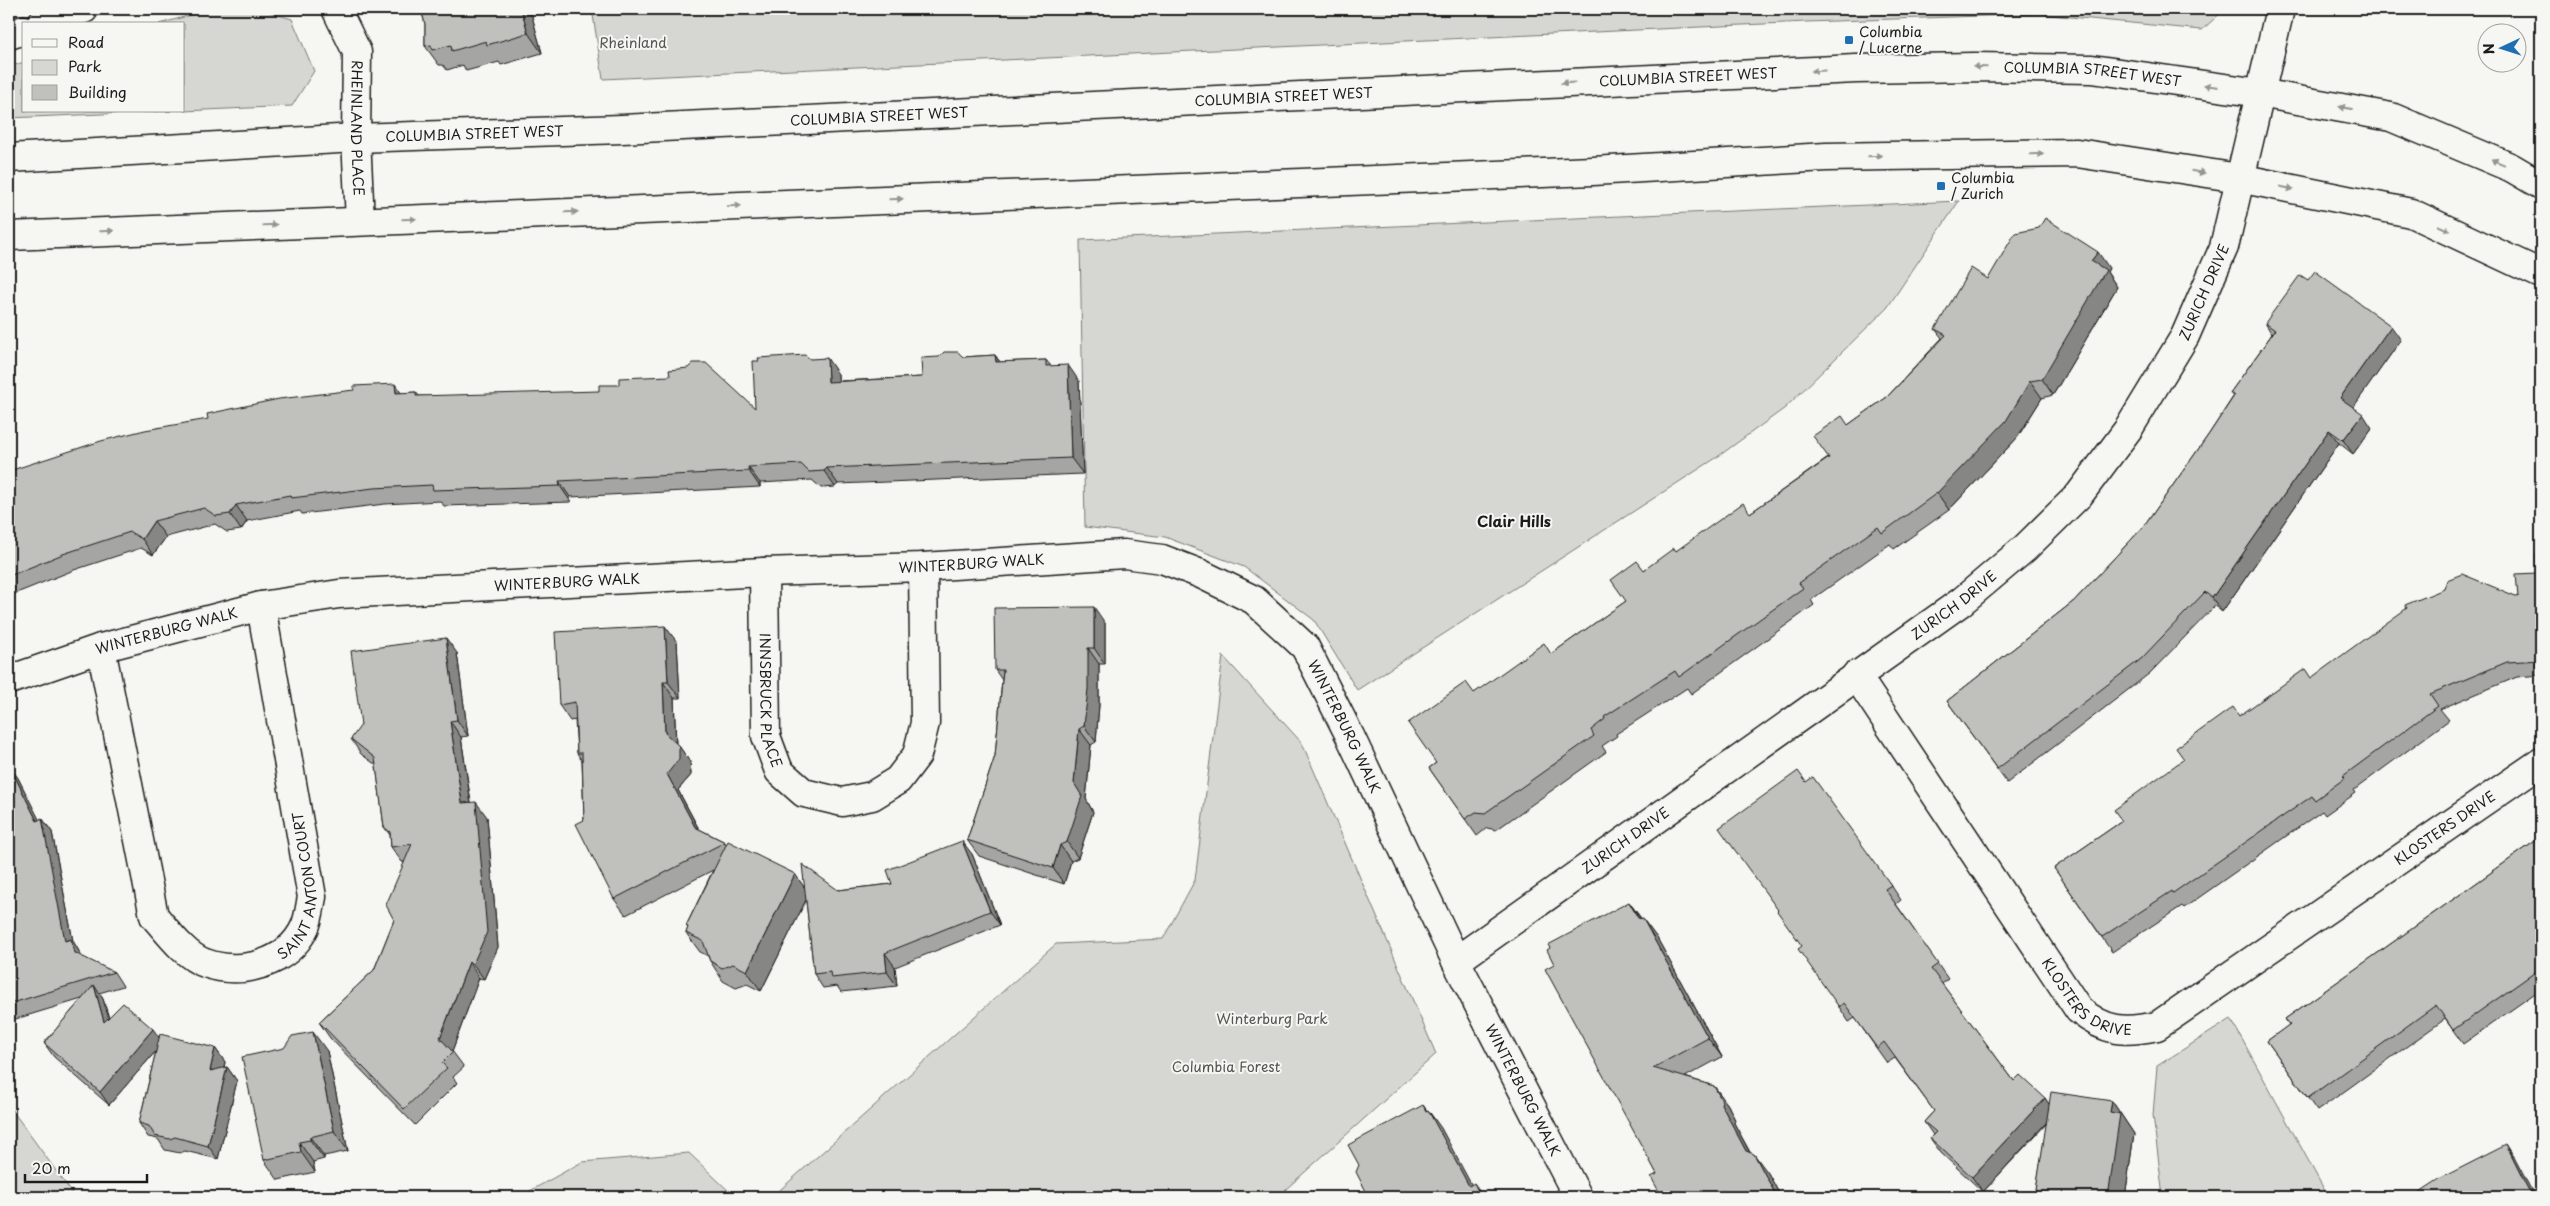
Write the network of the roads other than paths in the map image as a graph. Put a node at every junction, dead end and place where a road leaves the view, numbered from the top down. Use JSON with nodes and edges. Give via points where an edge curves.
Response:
{"nodes":[{"id":1,"x":84,"y":9,"type":"edge"},
{"id":2,"x":336,"y":9,"type":"edge"},
{"id":3,"x":2280,"y":9,"type":"edge"},
{"id":4,"x":47,"y":22,"type":"edge"},
{"id":5,"x":22,"y":31,"type":"edge"},
{"id":6,"x":9,"y":35,"type":"edge"},
{"id":7,"x":2260,"y":93,"type":"junction"},
{"id":8,"x":356,"y":138,"type":"junction"},
{"id":9,"x":9,"y":158,"type":"edge"},
{"id":10,"x":2239,"y":178,"type":"junction"},
{"id":11,"x":2541,"y":184,"type":"edge"},
{"id":12,"x":360,"y":221,"type":"junction"},
{"id":13,"x":9,"y":236,"type":"edge"},
{"id":14,"x":2541,"y":274,"type":"edge"},
{"id":15,"x":923,"y":567,"type":"junction"},
{"id":16,"x":764,"y":572,"type":"junction"},
{"id":17,"x":261,"y":606,"type":"junction"},
{"id":18,"x":101,"y":648,"type":"junction"},
{"id":19,"x":1856,"y":675,"type":"junction"},
{"id":20,"x":9,"y":680,"type":"edge"},
{"id":21,"x":2541,"y":762,"type":"edge"},
{"id":22,"x":1456,"y":961,"type":"junction"},
{"id":23,"x":1578,"y":1197,"type":"edge"}],
"edges":[{"from":1,"to":4,"type":"street"},
{"from":2,"to":8,"type":"street","name":"RHEINLAND PLACE","via":[[357,52]]},
{"from":3,"to":7,"type":"street","name":"ZURICH DRIVE"},
{"from":5,"to":6,"type":"street"},
{"from":7,"to":8,"type":"street","name":"COLUMBIA STREET WEST","one_way":true,"via":[[2092,68],[1866,69],[622,129]]},
{"from":7,"to":10,"type":"street","name":"ZURICH DRIVE"},
{"from":11,"to":7,"type":"street","name":"COLUMBIA STREET WEST","one_way":true,"via":[[2512,168],[2392,116]]},
{"from":8,"to":9,"type":"street","name":"COLUMBIA STREET WEST"},
{"from":8,"to":12,"type":"street","name":"RHEINLAND PLACE"},
{"from":12,"to":10,"type":"street","one_way":true,"via":[[1573,172],[1836,157],[2077,153]]},
{"from":10,"to":14,"type":"street","one_way":true,"via":[[2410,214]]},
{"from":10,"to":19,"type":"street","name":"ZURICH DRIVE","via":[[2224,247],[2185,336],[2129,428],[2079,495],[2025,548],[1962,602]]},
{"from":13,"to":12,"type":"street","one_way":true},
{"from":15,"to":16,"type":"street","name":"WINTERBURG WALK"},
{"from":15,"to":16,"type":"street","name":"INNSBRUCK PLACE","via":[[925,723],[918,755],[898,780],[872,796],[842,802],[804,793],[779,771],[766,736]]},
{"from":15,"to":22,"type":"street","name":"WINTERBURG WALK","via":[[1124,554],[1162,559],[1254,600],[1305,647]]},
{"from":16,"to":17,"type":"street","name":"WINTERBURG WALK","via":[[339,594]]},
{"from":17,"to":18,"type":"street","name":"WINTERBURG WALK"},
{"from":17,"to":18,"type":"street","name":"SAINT ANTON COURT","via":[[312,897],[305,927],[289,948],[272,961],[242,969],[204,963],[175,942],[154,916]]},
{"from":18,"to":20,"type":"street","name":"WINTERBURG WALK"},
{"from":19,"to":21,"type":"street","name":"KLOSTERS DRIVE","via":[[2079,1010],[2096,1024],[2115,1030],[2134,1031],[2157,1026]]},
{"from":19,"to":22,"type":"street","name":"ZURICH DRIVE"},
{"from":22,"to":23,"type":"street","name":"WINTERBURG WALK"}]}
